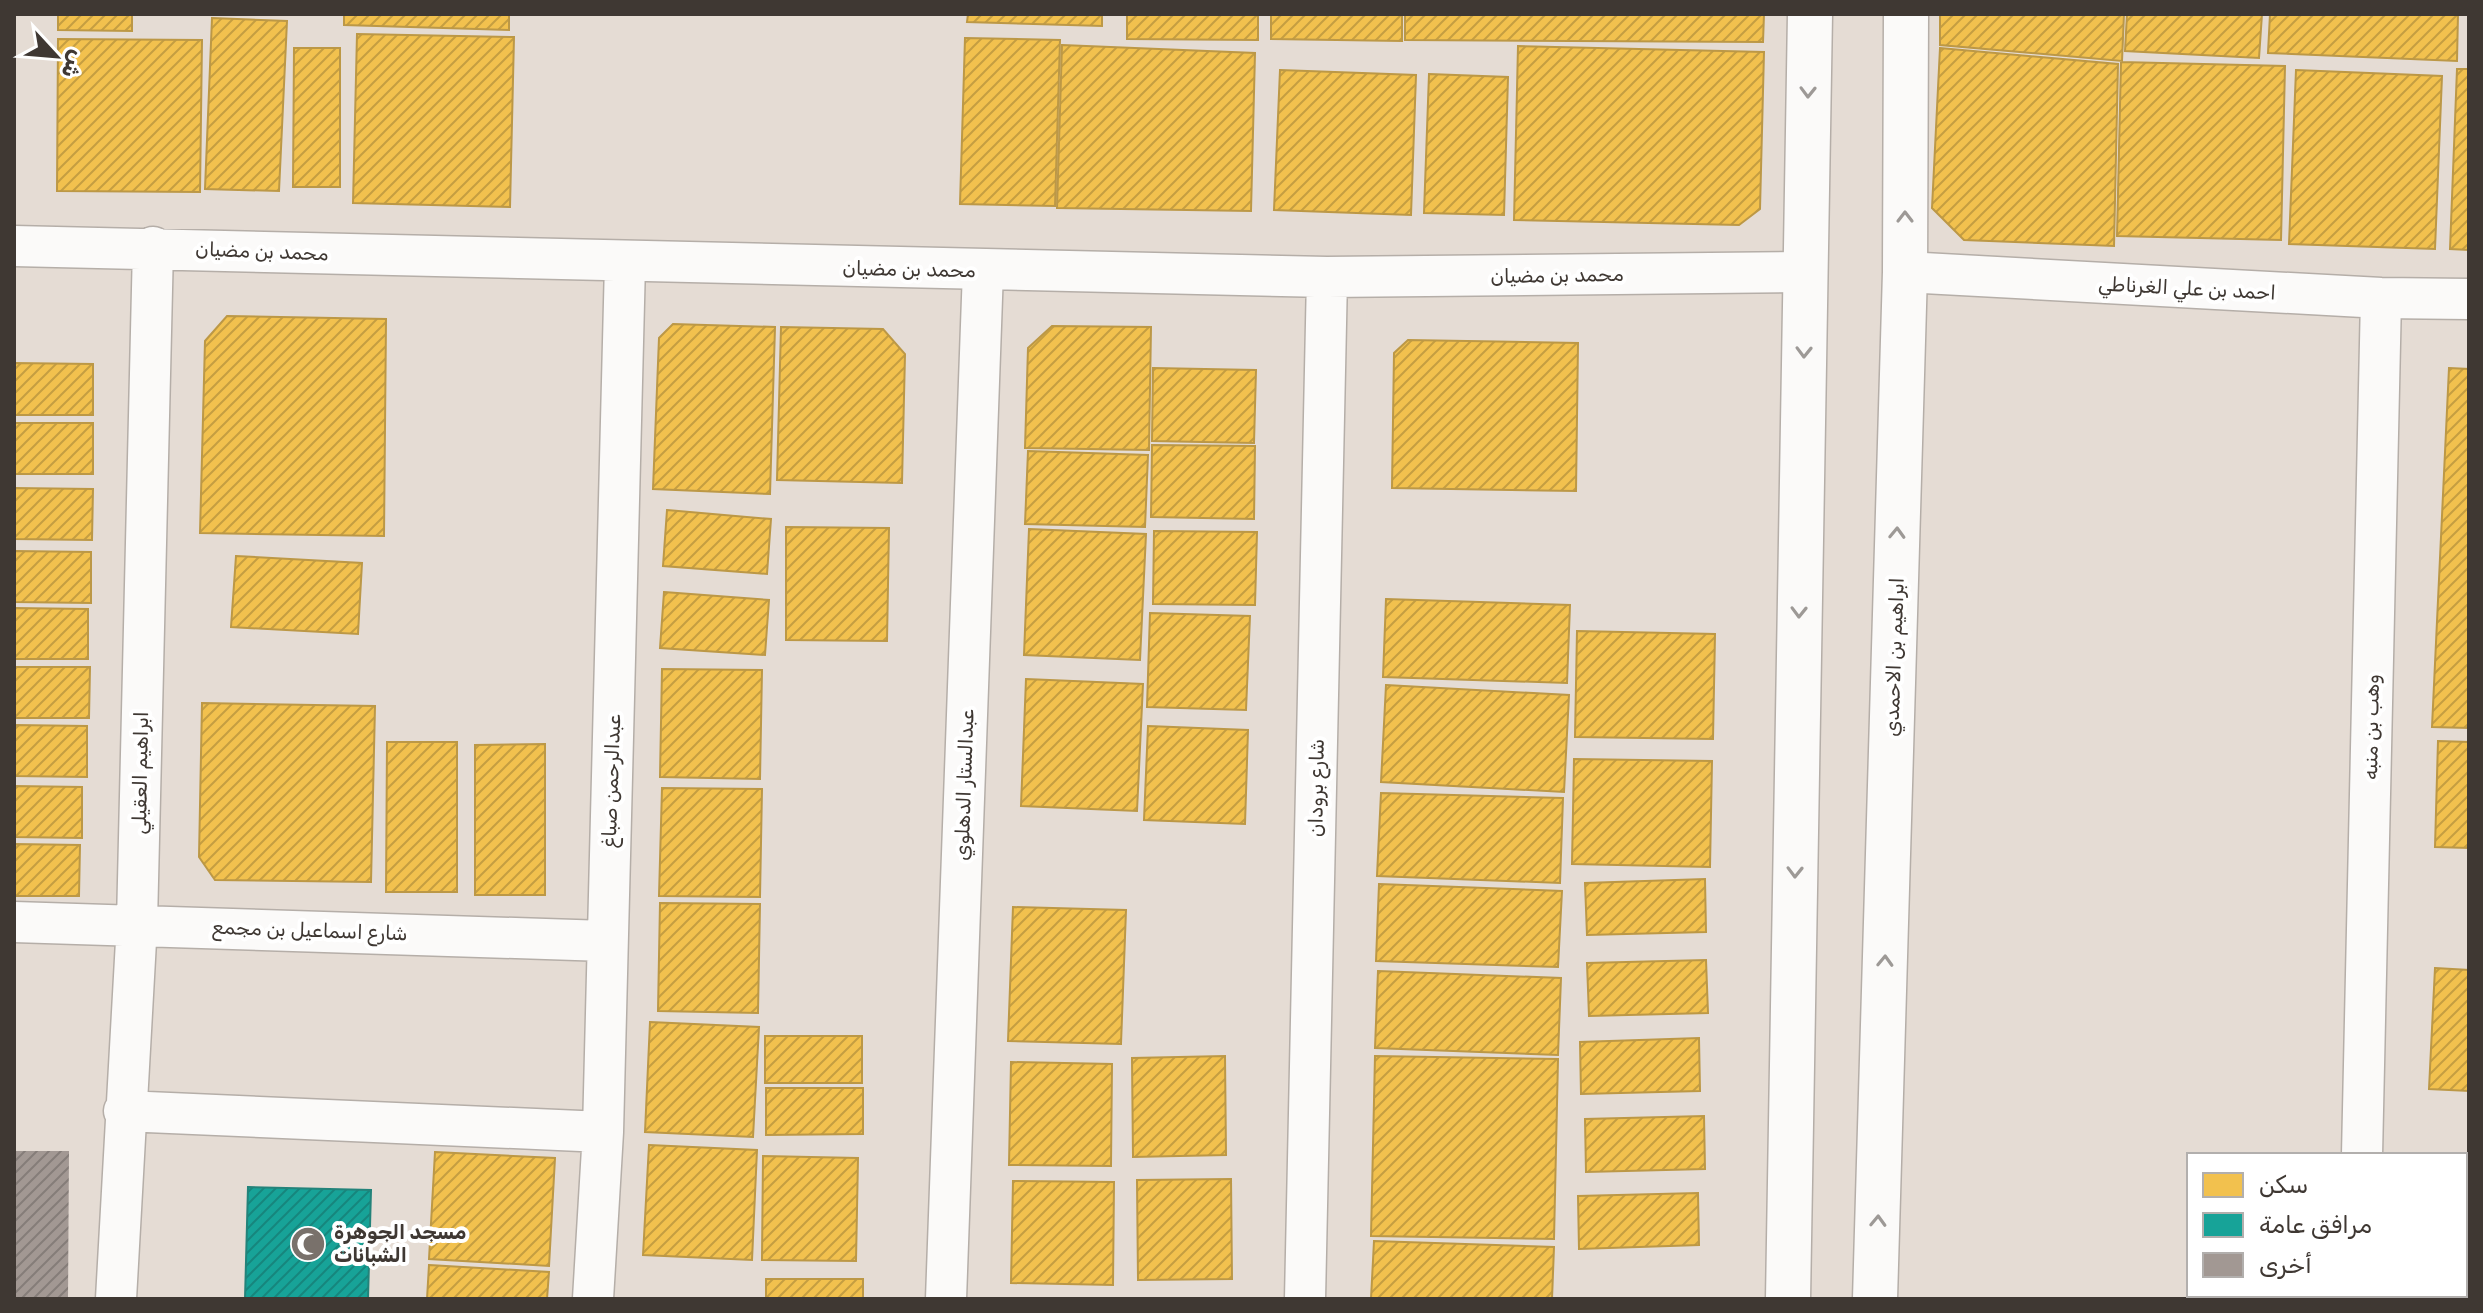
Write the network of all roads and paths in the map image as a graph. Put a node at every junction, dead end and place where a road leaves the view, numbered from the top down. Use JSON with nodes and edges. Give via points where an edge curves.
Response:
{"nodes":[{"id":1,"x":1810,"y":14,"type":"edge"},
{"id":2,"x":1906,"y":14,"type":"edge"},
{"id":3,"x":14,"y":246,"type":"edge"},
{"id":4,"x":153,"y":247,"type":"junction"},
{"id":5,"x":625,"y":263,"type":"junction"},
{"id":6,"x":983,"y":270,"type":"junction"},
{"id":7,"x":1805,"y":272,"type":"junction"},
{"id":8,"x":1905,"y":272,"type":"junction"},
{"id":9,"x":1327,"y":277,"type":"junction"},
{"id":10,"x":2381,"y":298,"type":"junction"},
{"id":11,"x":2469,"y":299,"type":"edge"},
{"id":12,"x":14,"y":922,"type":"edge"},
{"id":13,"x":137,"y":923,"type":"junction"},
{"id":14,"x":606,"y":941,"type":"junction"},
{"id":15,"x":124,"y":1111,"type":"junction"},
{"id":16,"x":603,"y":1132,"type":"junction"},
{"id":17,"x":2362,"y":1153,"type":"edge"},
{"id":18,"x":116,"y":1299,"type":"edge"},
{"id":19,"x":593,"y":1299,"type":"edge"},
{"id":20,"x":946,"y":1299,"type":"edge"},
{"id":21,"x":1305,"y":1299,"type":"edge"},
{"id":22,"x":1788,"y":1299,"type":"edge"},
{"id":23,"x":1875,"y":1299,"type":"edge"}],
"edges":[{"from":1,"to":7,"type":"street","one_way":true},
{"from":8,"to":2,"type":"street","name":"ابراهيم بن الاحمدي","one_way":true},
{"from":3,"to":4,"type":"street","name":"محمد بن مضيان"},
{"from":4,"to":5,"type":"street","name":"محمد بن مضيان"},
{"from":4,"to":13,"type":"street","name":"ابراهيم العقيلي"},
{"from":5,"to":6,"type":"street","name":"محمد بن مضيان"},
{"from":5,"to":14,"type":"street","name":"عبدالرحمن صباغ"},
{"from":6,"to":9,"type":"street","name":"محمد بن مضيان"},
{"from":6,"to":20,"type":"street","name":"عبدالستار الدهلوي"},
{"from":7,"to":9,"type":"street","name":"محمد بن مضيان"},
{"from":7,"to":22,"type":"street","one_way":true},
{"from":8,"to":10,"type":"street","name":"احمد بن علي الغرناطي"},
{"from":23,"to":8,"type":"street","name":"ابراهيم بن الاحمدي","one_way":true},
{"from":9,"to":21,"type":"street","name":"شارع برودان"},
{"from":10,"to":11,"type":"street","name":"احمد بن علي الغرناطي"},
{"from":10,"to":17,"type":"street","name":"وهب بن منبه"},
{"from":12,"to":13,"type":"street","name":"شارع اسماعيل بن مجمع"},
{"from":13,"to":14,"type":"street","name":"شارع اسماعيل بن مجمع"},
{"from":13,"to":15,"type":"street","name":"ابراهيم العقيلي"},
{"from":14,"to":16,"type":"street","name":"عبدالرحمن صباغ"},
{"from":15,"to":16,"type":"street"},
{"from":15,"to":18,"type":"street","name":"ابراهيم العقيلي"},
{"from":16,"to":19,"type":"street","name":"عبدالرحمن صباغ"}]}
